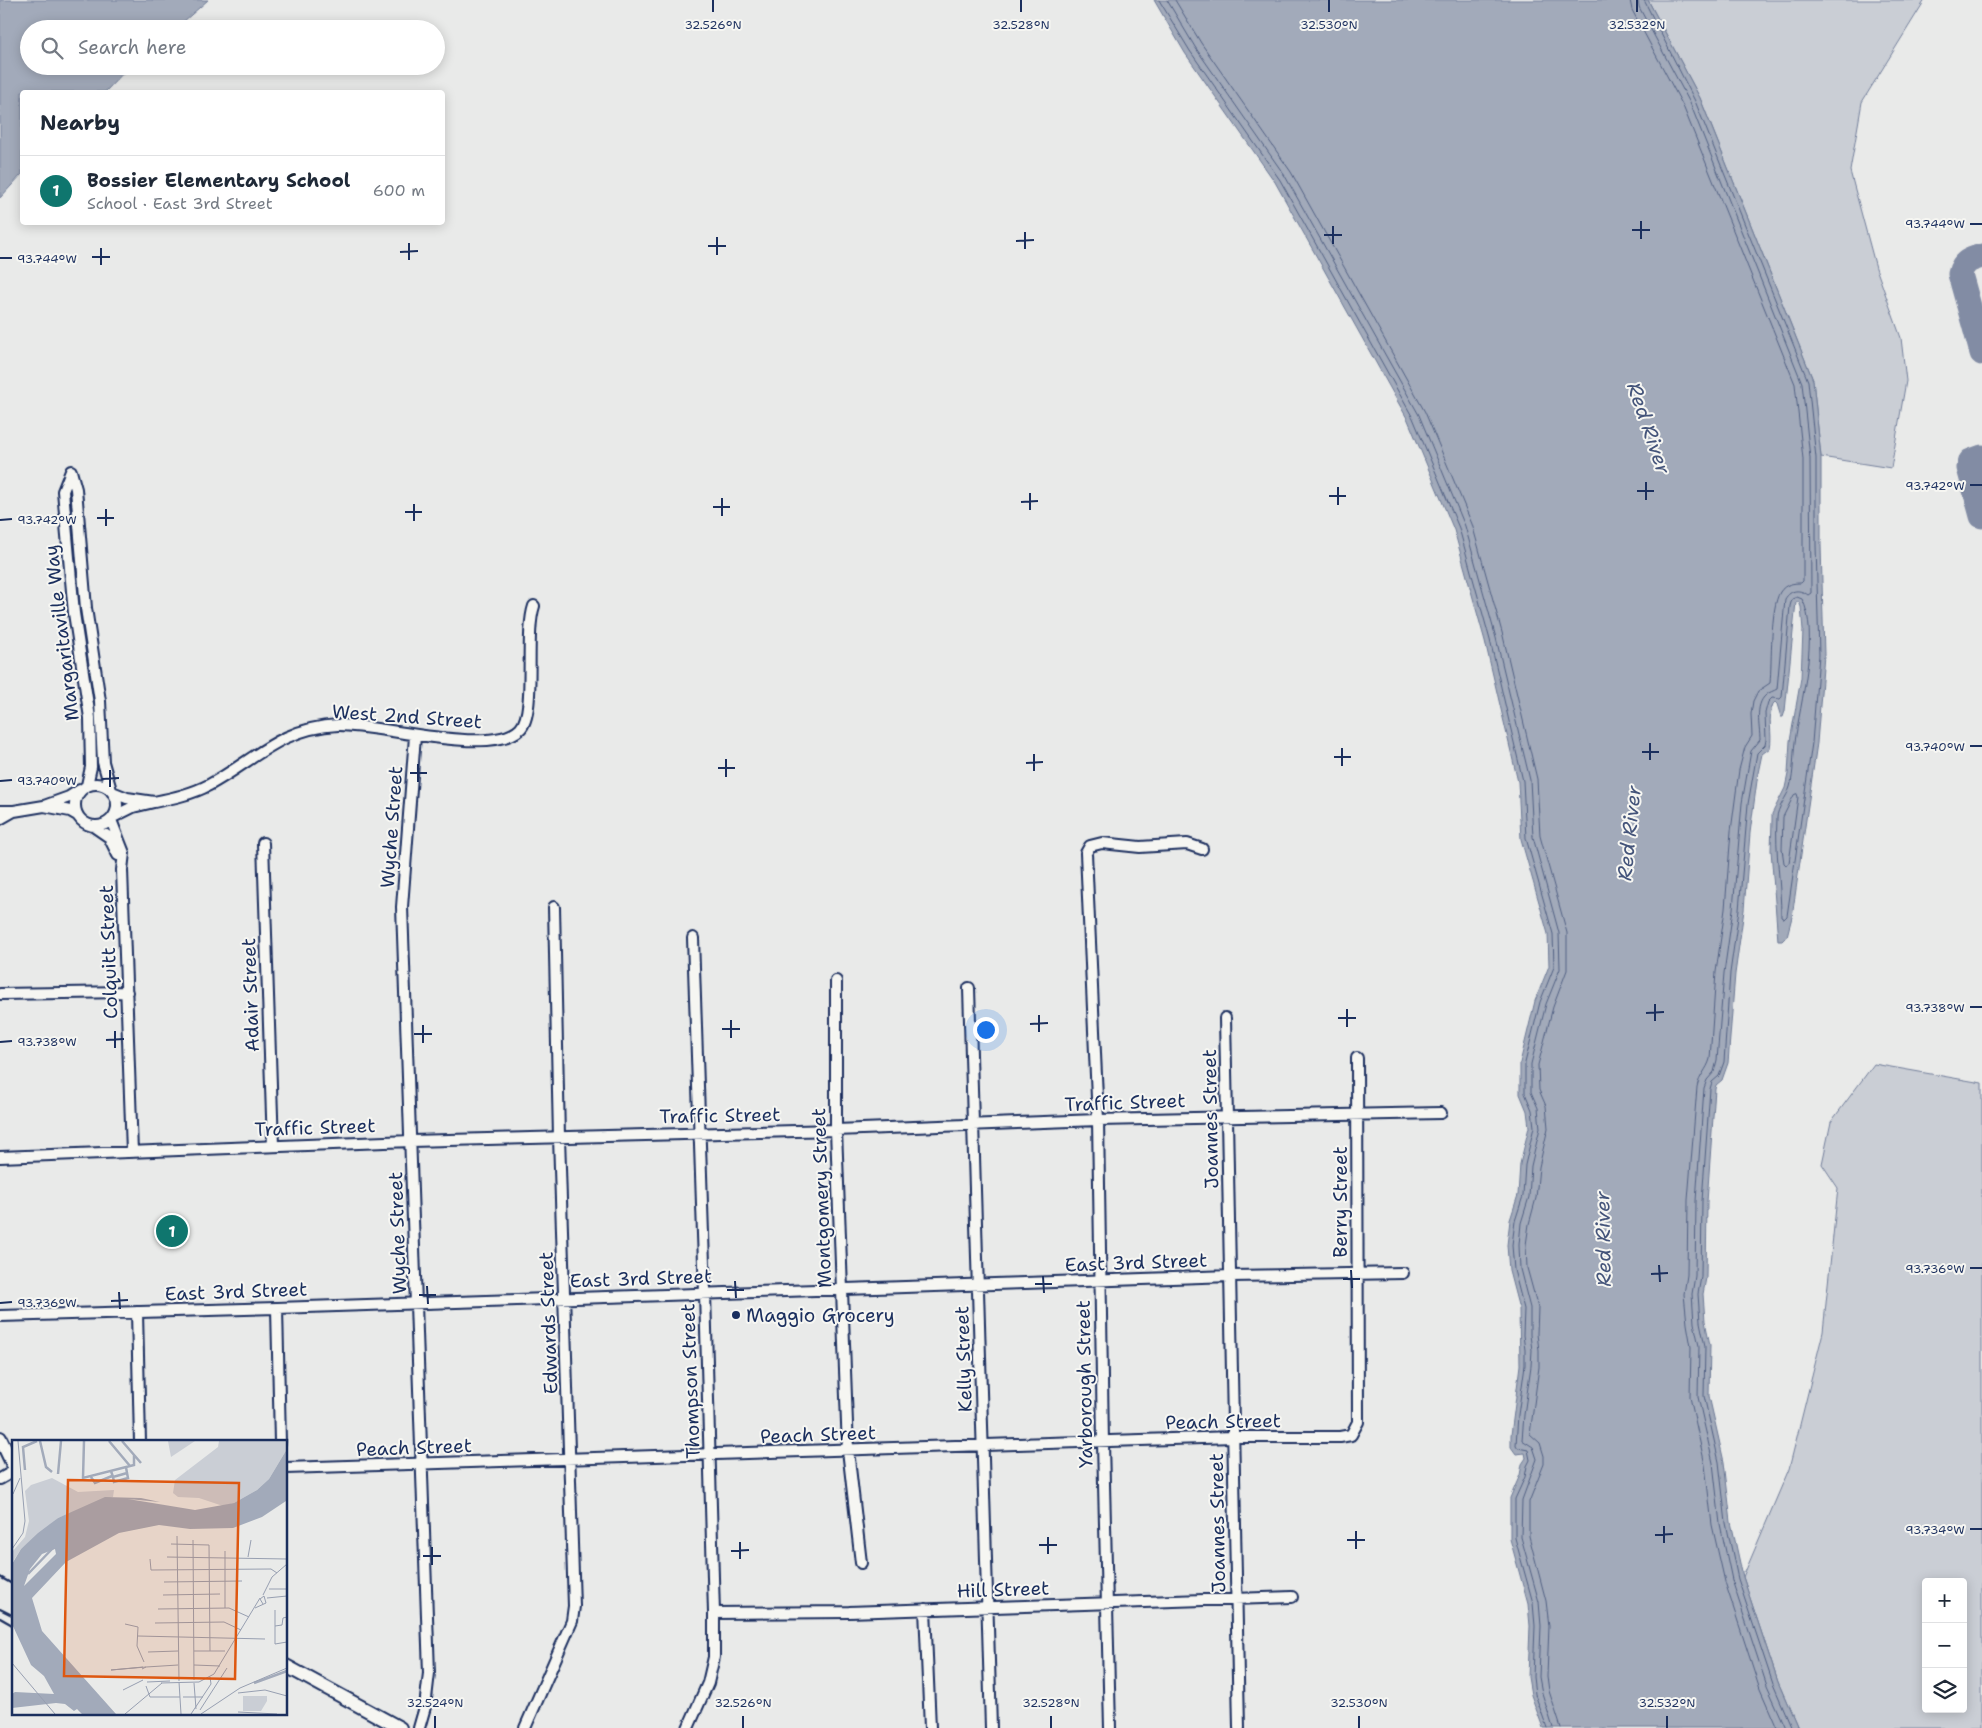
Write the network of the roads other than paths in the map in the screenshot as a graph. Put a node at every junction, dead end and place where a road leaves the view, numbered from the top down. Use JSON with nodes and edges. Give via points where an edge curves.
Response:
{"nodes":[{"id":1,"x":534,"y":606,"type":"dead end"},
{"id":2,"x":415,"y":736,"type":"junction"},
{"id":3,"x":84,"y":787,"type":"junction"},
{"id":4,"x":112,"y":791,"type":"junction"},
{"id":5,"x":154,"y":802,"type":"junction"},
{"id":6,"x":44,"y":806,"type":"junction"},
{"id":7,"x":0,"y":810,"type":"edge"},
{"id":8,"x":14,"y":811,"type":"junction"},
{"id":9,"x":77,"y":815,"type":"junction"},
{"id":10,"x":112,"y":818,"type":"junction"},
{"id":11,"x":0,"y":819,"type":"edge"},
{"id":12,"x":93,"y":826,"type":"junction"},
{"id":13,"x":263,"y":843,"type":"dead end"},
{"id":14,"x":1202,"y":849,"type":"dead end"},
{"id":15,"x":122,"y":870,"type":"junction"},
{"id":16,"x":554,"y":907,"type":"dead end"},
{"id":17,"x":692,"y":938,"type":"dead end"},
{"id":18,"x":836,"y":981,"type":"dead end"},
{"id":19,"x":969,"y":988,"type":"dead end"},
{"id":20,"x":127,"y":992,"type":"junction"},
{"id":21,"x":0,"y":994,"type":"edge"},
{"id":22,"x":1225,"y":1018,"type":"dead end"},
{"id":23,"x":1357,"y":1058,"type":"dead end"},
{"id":24,"x":1358,"y":1114,"type":"junction"},
{"id":25,"x":1441,"y":1114,"type":"dead end"},
{"id":26,"x":1228,"y":1117,"type":"junction"},
{"id":27,"x":1098,"y":1120,"type":"junction"},
{"id":28,"x":973,"y":1125,"type":"junction"},
{"id":29,"x":836,"y":1130,"type":"junction"},
{"id":30,"x":699,"y":1133,"type":"junction"},
{"id":31,"x":559,"y":1138,"type":"junction"},
{"id":32,"x":411,"y":1141,"type":"junction"},
{"id":33,"x":273,"y":1146,"type":"junction"},
{"id":34,"x":132,"y":1152,"type":"junction"},
{"id":35,"x":0,"y":1156,"type":"edge"},
{"id":36,"x":1358,"y":1274,"type":"junction"},
{"id":37,"x":1403,"y":1274,"type":"dead end"},
{"id":38,"x":1231,"y":1276,"type":"junction"},
{"id":39,"x":1100,"y":1281,"type":"junction"},
{"id":40,"x":979,"y":1284,"type":"junction"},
{"id":41,"x":841,"y":1288,"type":"junction"},
{"id":42,"x":705,"y":1293,"type":"junction"},
{"id":43,"x":564,"y":1298,"type":"junction"},
{"id":44,"x":417,"y":1303,"type":"junction"},
{"id":45,"x":277,"y":1308,"type":"junction"},
{"id":46,"x":137,"y":1312,"type":"junction"},
{"id":47,"x":0,"y":1316,"type":"edge"},
{"id":48,"x":1351,"y":1434,"type":"joint"},
{"id":49,"x":1233,"y":1437,"type":"junction"},
{"id":50,"x":0,"y":1438,"type":"edge"},
{"id":51,"x":140,"y":1440,"type":"edge"},
{"id":52,"x":280,"y":1440,"type":"edge"},
{"id":53,"x":1102,"y":1442,"type":"junction"},
{"id":54,"x":983,"y":1446,"type":"junction"},
{"id":55,"x":848,"y":1450,"type":"junction"},
{"id":56,"x":710,"y":1454,"type":"junction"},
{"id":57,"x":571,"y":1460,"type":"junction"},
{"id":58,"x":12,"y":1463,"type":"edge"},
{"id":59,"x":422,"y":1464,"type":"junction"},
{"id":60,"x":288,"y":1468,"type":"edge"},
{"id":61,"x":12,"y":1472,"type":"edge"},
{"id":62,"x":0,"y":1479,"type":"edge"},
{"id":63,"x":861,"y":1563,"type":"dead end"},
{"id":64,"x":1292,"y":1597,"type":"dead end"},
{"id":65,"x":1236,"y":1598,"type":"junction"},
{"id":66,"x":1106,"y":1604,"type":"junction"},
{"id":67,"x":988,"y":1608,"type":"junction"},
{"id":68,"x":925,"y":1609,"type":"junction"},
{"id":69,"x":714,"y":1613,"type":"junction"},
{"id":70,"x":288,"y":1667,"type":"edge"},
{"id":71,"x":400,"y":1728,"type":"edge"},
{"id":72,"x":419,"y":1728,"type":"edge"},
{"id":73,"x":525,"y":1728,"type":"edge"},
{"id":74,"x":688,"y":1728,"type":"edge"},
{"id":75,"x":930,"y":1728,"type":"edge"},
{"id":76,"x":991,"y":1728,"type":"edge"},
{"id":77,"x":1110,"y":1728,"type":"edge"},
{"id":78,"x":1239,"y":1728,"type":"edge"}],
"edges":[{"from":1,"to":2,"type":"street","name":"West 2nd Street","via":[[529,634],[528,712],[522,727],[510,735],[492,740]]},
{"from":2,"to":5,"type":"street","name":"West 2nd Street","via":[[352,726],[326,726],[300,732],[268,746],[200,789]]},
{"from":2,"to":32,"type":"street","name":"Wyche Street","via":[[402,907]]},
{"from":3,"to":4,"type":"street","via":[[98,784]]},
{"from":3,"to":4,"type":"street","name":"Margaritaville Way","via":[[91,767],[90,718],[74,613],[63,491],[70,471],[76,490],[86,608],[100,701],[103,762]]},
{"from":3,"to":6,"type":"street","via":[[69,797]]},
{"from":3,"to":9,"type":"street","via":[[75,802]]},
{"from":4,"to":5,"type":"street","name":"West 2nd Street","via":[[127,798]]},
{"from":4,"to":10,"type":"street","via":[[117,805]]},
{"from":5,"to":10,"type":"street","name":"West 2nd Street","via":[[133,807]]},
{"from":6,"to":8,"type":"street"},
{"from":6,"to":9,"type":"street"},
{"from":7,"to":8,"type":"street"},
{"from":8,"to":11,"type":"street"},
{"from":9,"to":12,"type":"street"},
{"from":10,"to":12,"type":"street","via":[[101,826]]},
{"from":10,"to":15,"type":"street","name":"Colquitt Street","via":[[124,853]]},
{"from":12,"to":15,"type":"street","name":"Colquitt Street","via":[[114,844]]},
{"from":13,"to":33,"type":"street","name":"Adair Street"},
{"from":14,"to":27,"type":"street","name":"Yarborough Street","via":[[1186,844],[1140,847],[1102,843],[1088,848],[1086,878]]},
{"from":15,"to":20,"type":"street","name":"Colquitt Street"},
{"from":16,"to":31,"type":"street","name":"Edwards Street"},
{"from":17,"to":30,"type":"street","name":"Thompson Street"},
{"from":18,"to":29,"type":"street","name":"Montgomery Street"},
{"from":19,"to":28,"type":"street","name":"Kelly Street"},
{"from":20,"to":21,"type":"street"},
{"from":20,"to":34,"type":"street","name":"Colquitt Street"},
{"from":22,"to":26,"type":"street","name":"Joannes Street"},
{"from":23,"to":24,"type":"street","name":"Berry Street"},
{"from":24,"to":25,"type":"street","name":"Traffic Street"},
{"from":24,"to":26,"type":"street","name":"Traffic Street"},
{"from":24,"to":36,"type":"street","name":"Berry Street"},
{"from":26,"to":27,"type":"street","name":"Traffic Street"},
{"from":26,"to":38,"type":"street","name":"Joannes Street"},
{"from":27,"to":28,"type":"street","name":"Traffic Street"},
{"from":27,"to":39,"type":"street","name":"Yarborough Street"},
{"from":28,"to":29,"type":"street","name":"Traffic Street"},
{"from":28,"to":40,"type":"street","name":"Kelly Street"},
{"from":29,"to":30,"type":"street","name":"Traffic Street"},
{"from":29,"to":41,"type":"street","name":"Montgomery Street"},
{"from":30,"to":31,"type":"street","name":"Traffic Street"},
{"from":30,"to":42,"type":"street","name":"Thompson Street"},
{"from":31,"to":32,"type":"street","name":"Traffic Street"},
{"from":31,"to":43,"type":"street","name":"Edwards Street"},
{"from":32,"to":33,"type":"street","name":"Traffic Street"},
{"from":32,"to":44,"type":"street","name":"Wyche Street"},
{"from":33,"to":34,"type":"street","name":"Traffic Street"},
{"from":34,"to":35,"type":"street","name":"Traffic Street"},
{"from":36,"to":37,"type":"street","name":"East 3rd Street"},
{"from":36,"to":38,"type":"street","name":"East 3rd Street"},
{"from":36,"to":48,"type":"street","name":"Berry Street","via":[[1358,1422]]},
{"from":38,"to":39,"type":"street","name":"East 3rd Street"},
{"from":38,"to":49,"type":"street","name":"Joannes Street"},
{"from":39,"to":40,"type":"street","name":"East 3rd Street"},
{"from":39,"to":53,"type":"street","name":"Yarborough Street"},
{"from":40,"to":41,"type":"street","name":"East 3rd Street"},
{"from":40,"to":54,"type":"street","name":"Kelly Street"},
{"from":41,"to":42,"type":"street","name":"East 3rd Street"},
{"from":41,"to":55,"type":"street","name":"Montgomery Street"},
{"from":42,"to":43,"type":"street","name":"East 3rd Street"},
{"from":42,"to":56,"type":"street","name":"Thompson Street"},
{"from":43,"to":44,"type":"street","name":"East 3rd Street"},
{"from":43,"to":57,"type":"street","name":"Edwards Street"},
{"from":44,"to":45,"type":"street","name":"East 3rd Street"},
{"from":44,"to":59,"type":"street","name":"Wyche Street"},
{"from":45,"to":46,"type":"street","name":"East 3rd Street"},
{"from":45,"to":52,"type":"street"},
{"from":46,"to":47,"type":"street","name":"East 3rd Street"},
{"from":46,"to":51,"type":"street"},
{"from":48,"to":49,"type":"street","name":"Peach Street","via":[[1340,1437]]},
{"from":49,"to":53,"type":"street","name":"Peach Street"},
{"from":49,"to":65,"type":"street","name":"Joannes Street"},
{"from":50,"to":58,"type":"main road"},
{"from":53,"to":54,"type":"street","name":"Peach Street"},
{"from":53,"to":66,"type":"street","name":"Yarborough Street"},
{"from":54,"to":55,"type":"street","name":"Peach Street"},
{"from":54,"to":67,"type":"street","name":"Kelly Street"},
{"from":55,"to":56,"type":"street","name":"Peach Street"},
{"from":55,"to":63,"type":"street","name":"Montgomery Street"},
{"from":56,"to":57,"type":"street","name":"Peach Street"},
{"from":56,"to":69,"type":"street","name":"Thompson Street"},
{"from":57,"to":59,"type":"street","name":"Peach Street"},
{"from":57,"to":73,"type":"street","name":"Edwards Street","via":[[572,1621]]},
{"from":59,"to":60,"type":"street","name":"Peach Street"},
{"from":59,"to":72,"type":"street","name":"Wyche Street","via":[[429,1673]]},
{"from":61,"to":62,"type":"street"},
{"from":64,"to":65,"type":"street","name":"Hill Street"},
{"from":65,"to":66,"type":"street","name":"Hill Street"},
{"from":65,"to":78,"type":"street","name":"Joannes Street"},
{"from":66,"to":67,"type":"street","name":"Hill Street"},
{"from":66,"to":77,"type":"street","name":"Yarborough Street"},
{"from":67,"to":68,"type":"street","name":"Hill Street"},
{"from":67,"to":76,"type":"street","name":"Kelly Street"},
{"from":68,"to":69,"type":"street","name":"Hill Street"},
{"from":68,"to":75,"type":"street"},
{"from":69,"to":74,"type":"street","name":"Thompson Street","via":[[714,1657],[708,1683]]},
{"from":70,"to":71,"type":"main road"}]}
